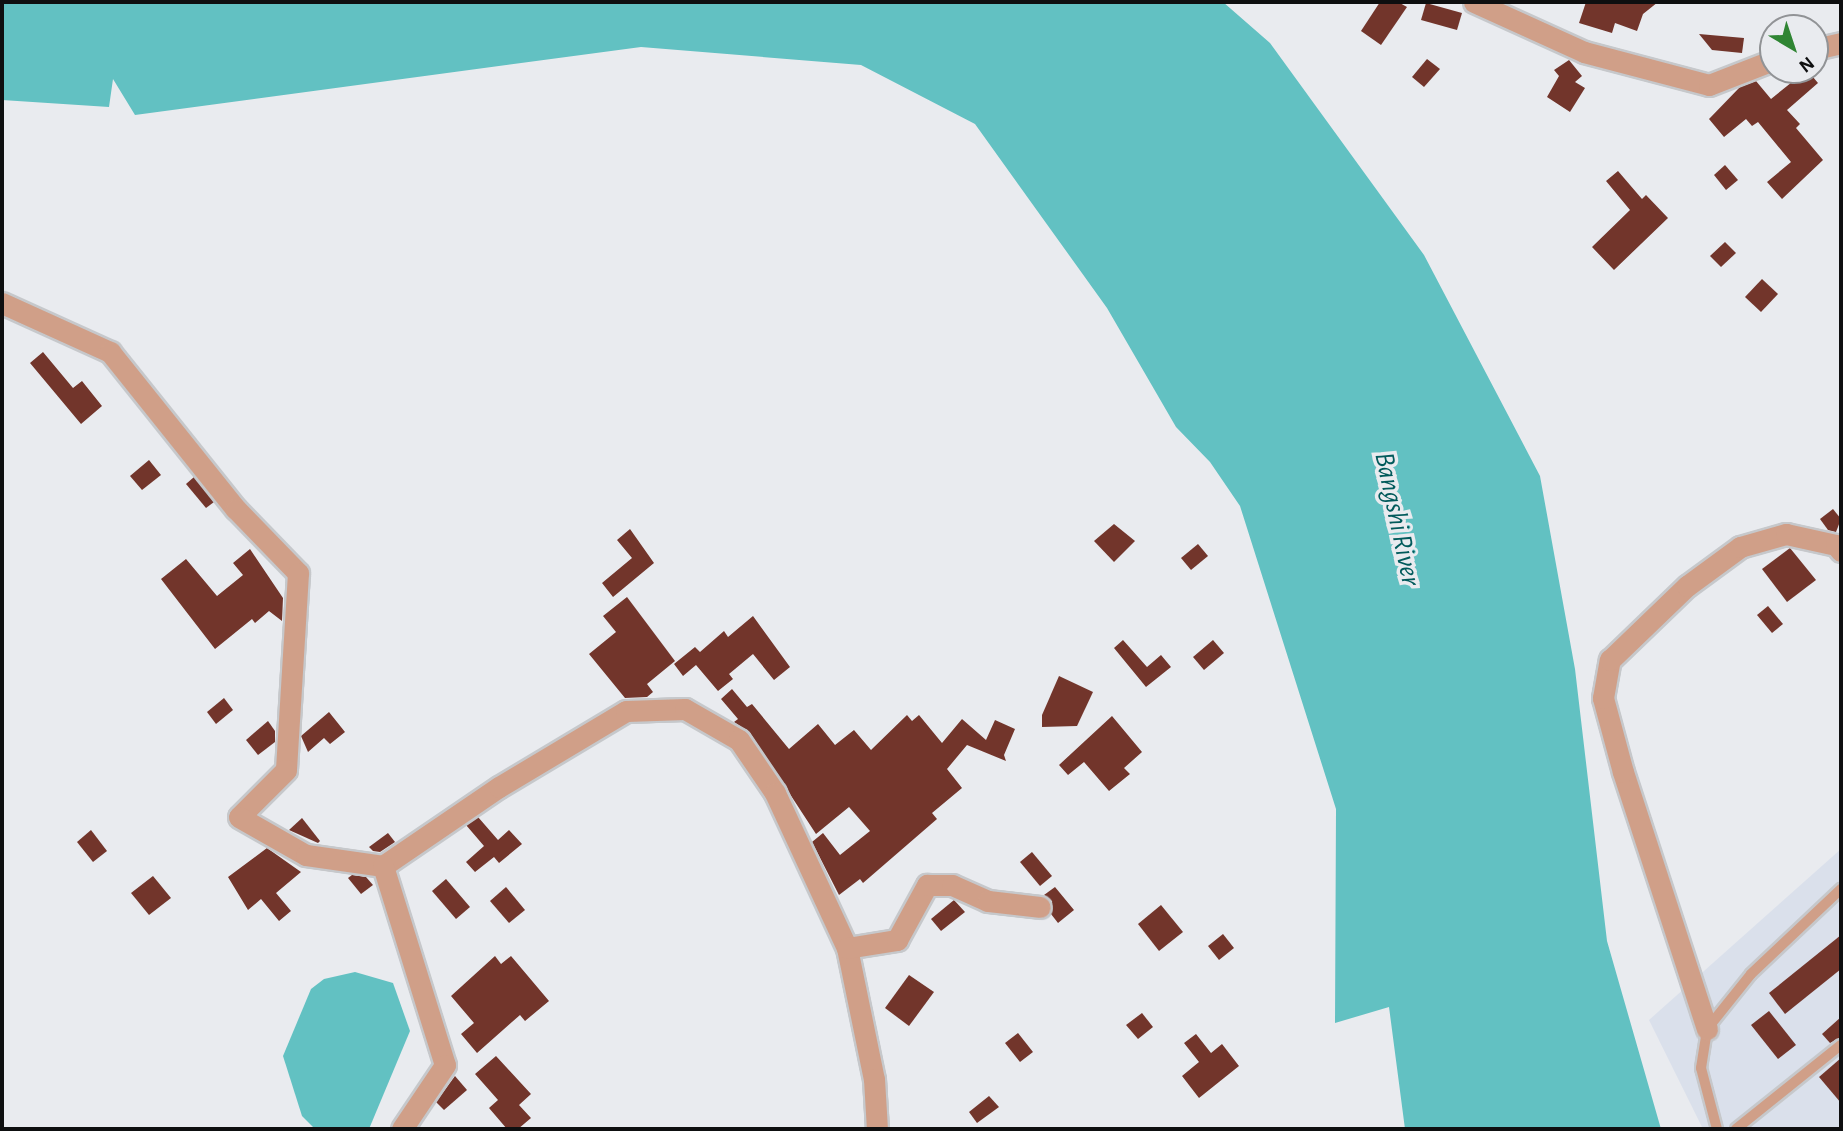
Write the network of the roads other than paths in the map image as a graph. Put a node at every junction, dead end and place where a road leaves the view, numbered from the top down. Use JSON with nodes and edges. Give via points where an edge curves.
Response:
{"nodes":[{"id":1,"x":1474,"y":2,"type":"edge"},
{"id":2,"x":1759,"y":65,"type":"edge"},
{"id":3,"x":2,"y":303,"type":"edge"},
{"id":4,"x":1841,"y":551,"type":"edge"},
{"id":5,"x":383,"y":866,"type":"junction"},
{"id":6,"x":1841,"y":889,"type":"edge"},
{"id":7,"x":1040,"y":907,"type":"dead end"},
{"id":8,"x":847,"y":948,"type":"junction"},
{"id":9,"x":1707,"y":1029,"type":"junction"},
{"id":10,"x":1841,"y":1045,"type":"edge"},
{"id":11,"x":402,"y":1129,"type":"edge"},
{"id":12,"x":877,"y":1129,"type":"edge"},
{"id":13,"x":1717,"y":1129,"type":"edge"},
{"id":14,"x":1736,"y":1129,"type":"edge"}],
"edges":[{"from":1,"to":2,"type":"street","via":[[1584,52],[1709,85]]},
{"from":3,"to":5,"type":"street","via":[[110,352],[236,509],[298,573],[286,770],[239,817],[306,855]]},
{"from":4,"to":9,"type":"street","via":[[1836,545],[1786,534],[1740,547],[1687,586],[1610,660],[1603,698]]},
{"from":5,"to":8,"type":"street","via":[[499,787],[626,712],[685,709],[739,740],[775,793]]},
{"from":5,"to":11,"type":"street","via":[[445,1065]]},
{"from":6,"to":9,"type":"lane","via":[[1751,974]]},
{"from":7,"to":8,"type":"street","via":[[988,901],[952,885],[927,885],[897,940]]},
{"from":8,"to":12,"type":"street","via":[[874,1079]]},
{"from":9,"to":13,"type":"lane","via":[[1701,1068]]},
{"from":10,"to":14,"type":"lane"}]}
